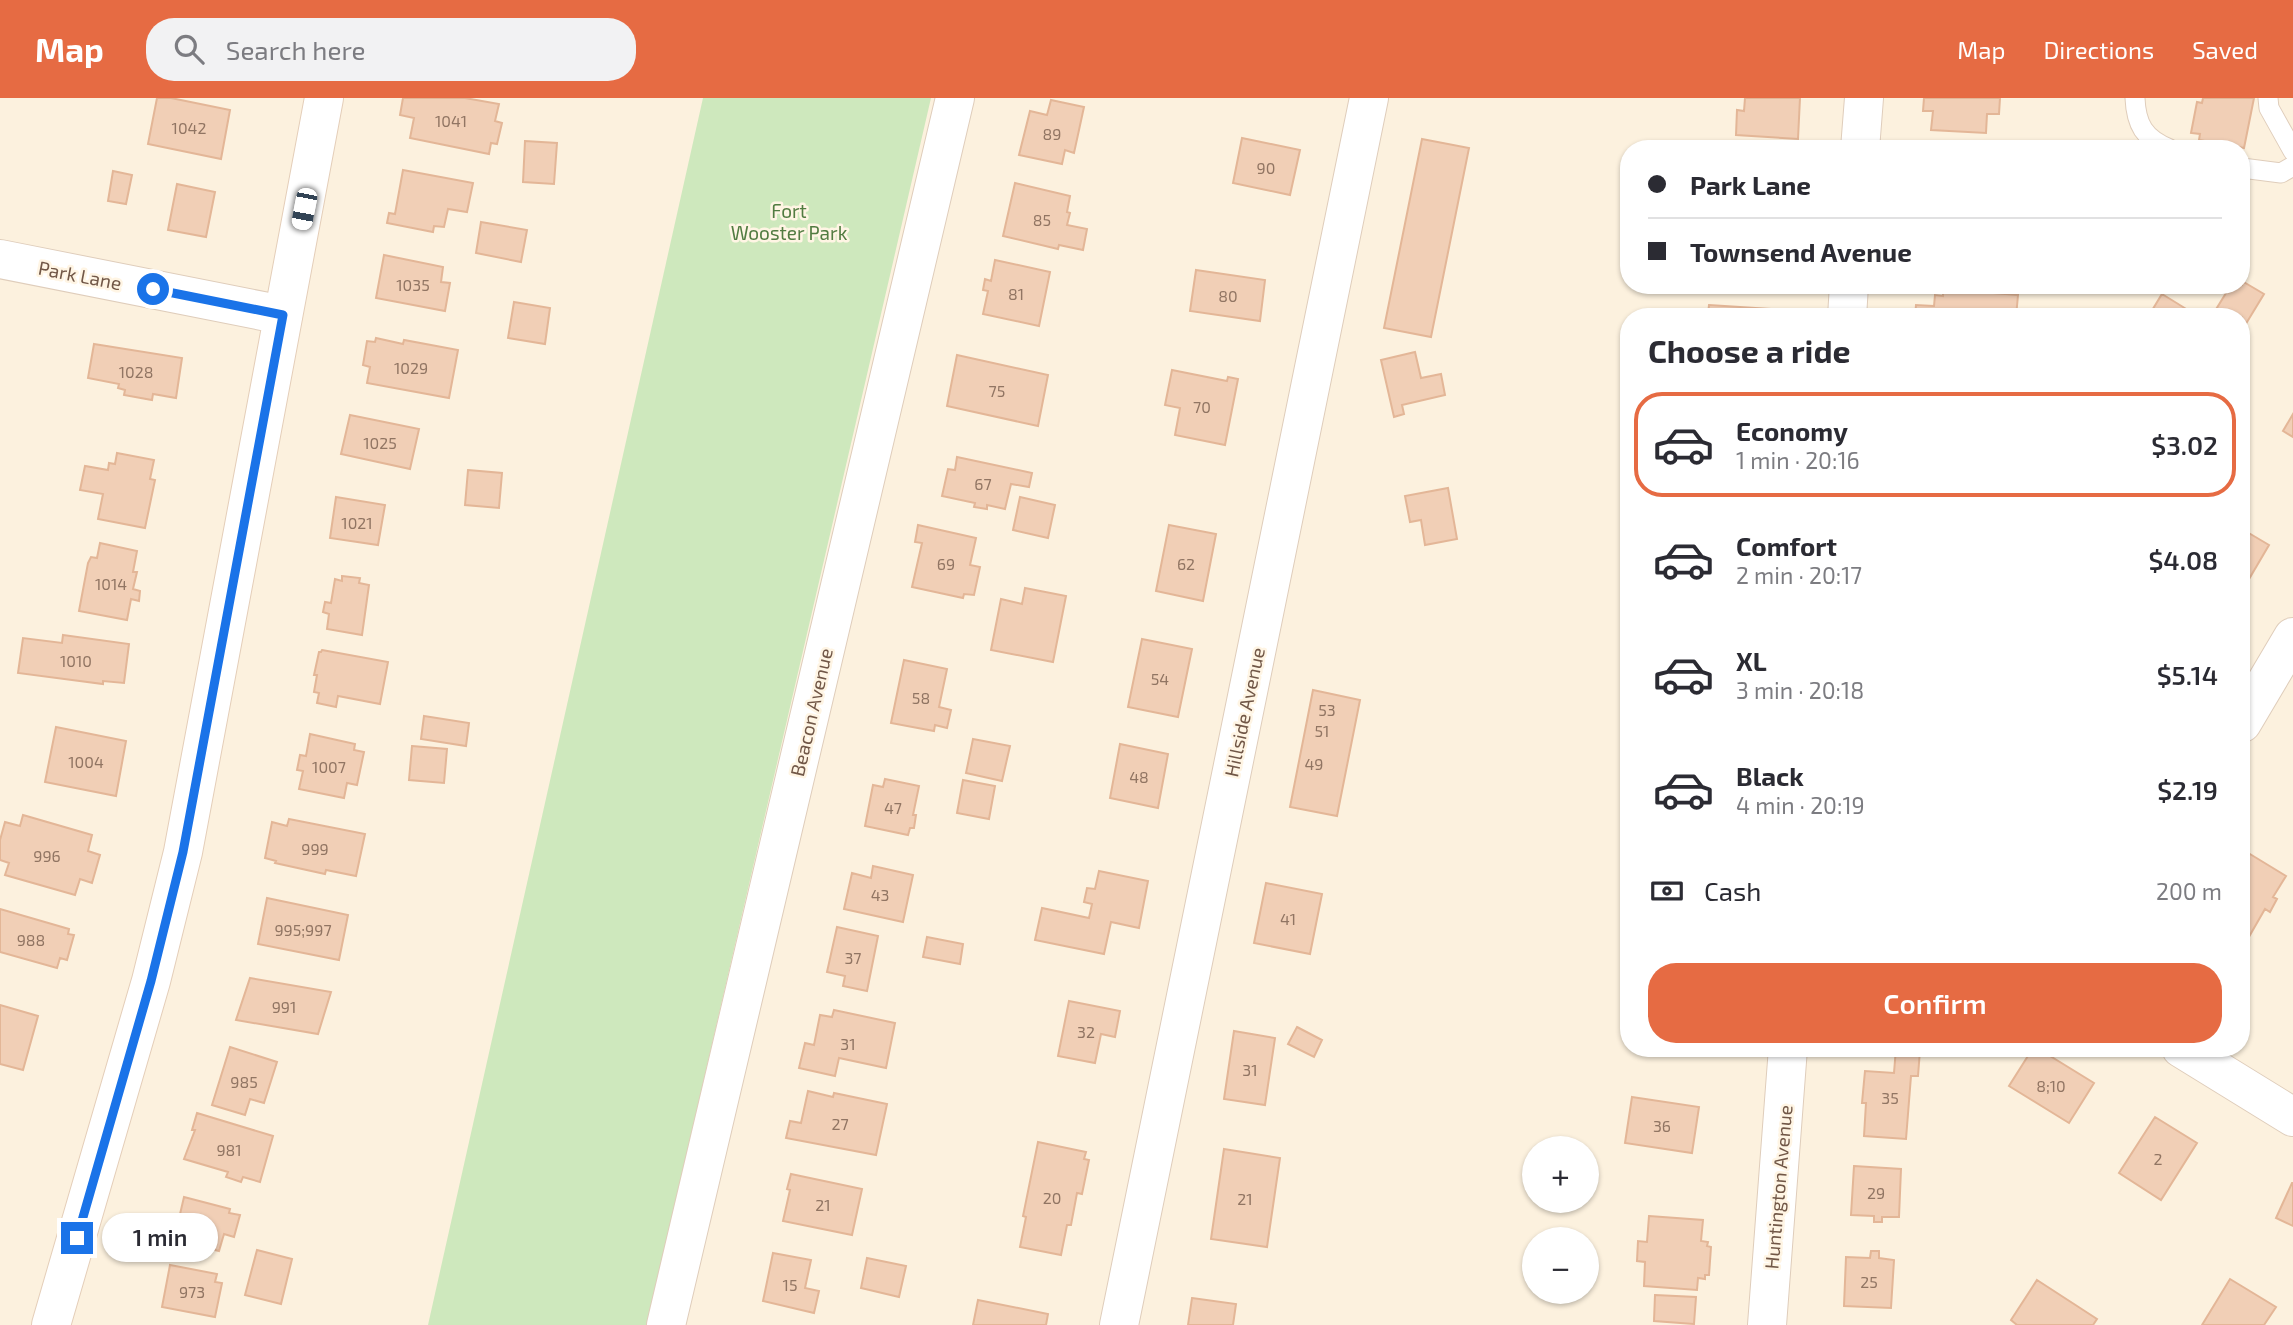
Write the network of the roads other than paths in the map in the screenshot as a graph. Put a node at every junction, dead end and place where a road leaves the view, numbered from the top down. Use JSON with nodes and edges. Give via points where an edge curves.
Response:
{"nodes":[{"id":1,"x":324,"y":98,"type":"edge"},
{"id":2,"x":955,"y":98,"type":"edge"},
{"id":3,"x":1369,"y":98,"type":"edge"},
{"id":4,"x":1864,"y":98,"type":"edge"},
{"id":5,"x":2135,"y":98,"type":"edge"},
{"id":6,"x":2268,"y":98,"type":"edge"},
{"id":7,"x":1861,"y":140,"type":"edge"},
{"id":8,"x":2154,"y":140,"type":"edge"},
{"id":9,"x":2293,"y":151,"type":"edge"},
{"id":10,"x":2293,"y":166,"type":"edge"},
{"id":11,"x":2250,"y":169,"type":"edge"},
{"id":12,"x":0,"y":259,"type":"edge"},
{"id":13,"x":283,"y":315,"type":"junction"},
{"id":14,"x":2293,"y":637,"type":"edge"},
{"id":15,"x":2250,"y":710,"type":"edge"},
{"id":16,"x":1787,"y":1057,"type":"edge"},
{"id":17,"x":2195,"y":1057,"type":"edge"},
{"id":18,"x":2293,"y":1117,"type":"edge"},
{"id":19,"x":51,"y":1325,"type":"edge"},
{"id":20,"x":666,"y":1325,"type":"edge"},
{"id":21,"x":1119,"y":1325,"type":"edge"},
{"id":22,"x":1767,"y":1325,"type":"edge"}],
"edges":[{"from":1,"to":13,"type":"street"},
{"from":2,"to":20,"type":"street","name":"Beacon Avenue"},
{"from":3,"to":21,"type":"street","name":"Hillside Avenue"},
{"from":4,"to":7,"type":"street"},
{"from":5,"to":8,"type":"lane","via":[[2140,127]]},
{"from":6,"to":9,"type":"lane"},
{"from":10,"to":11,"type":"lane","via":[[2281,173]]},
{"from":12,"to":13,"type":"street","name":"Park Lane"},
{"from":13,"to":19,"type":"street","via":[[183,852],[151,981]]},
{"from":14,"to":15,"type":"street"},
{"from":16,"to":22,"type":"street","name":"Huntington Avenue"},
{"from":17,"to":18,"type":"street"}]}
